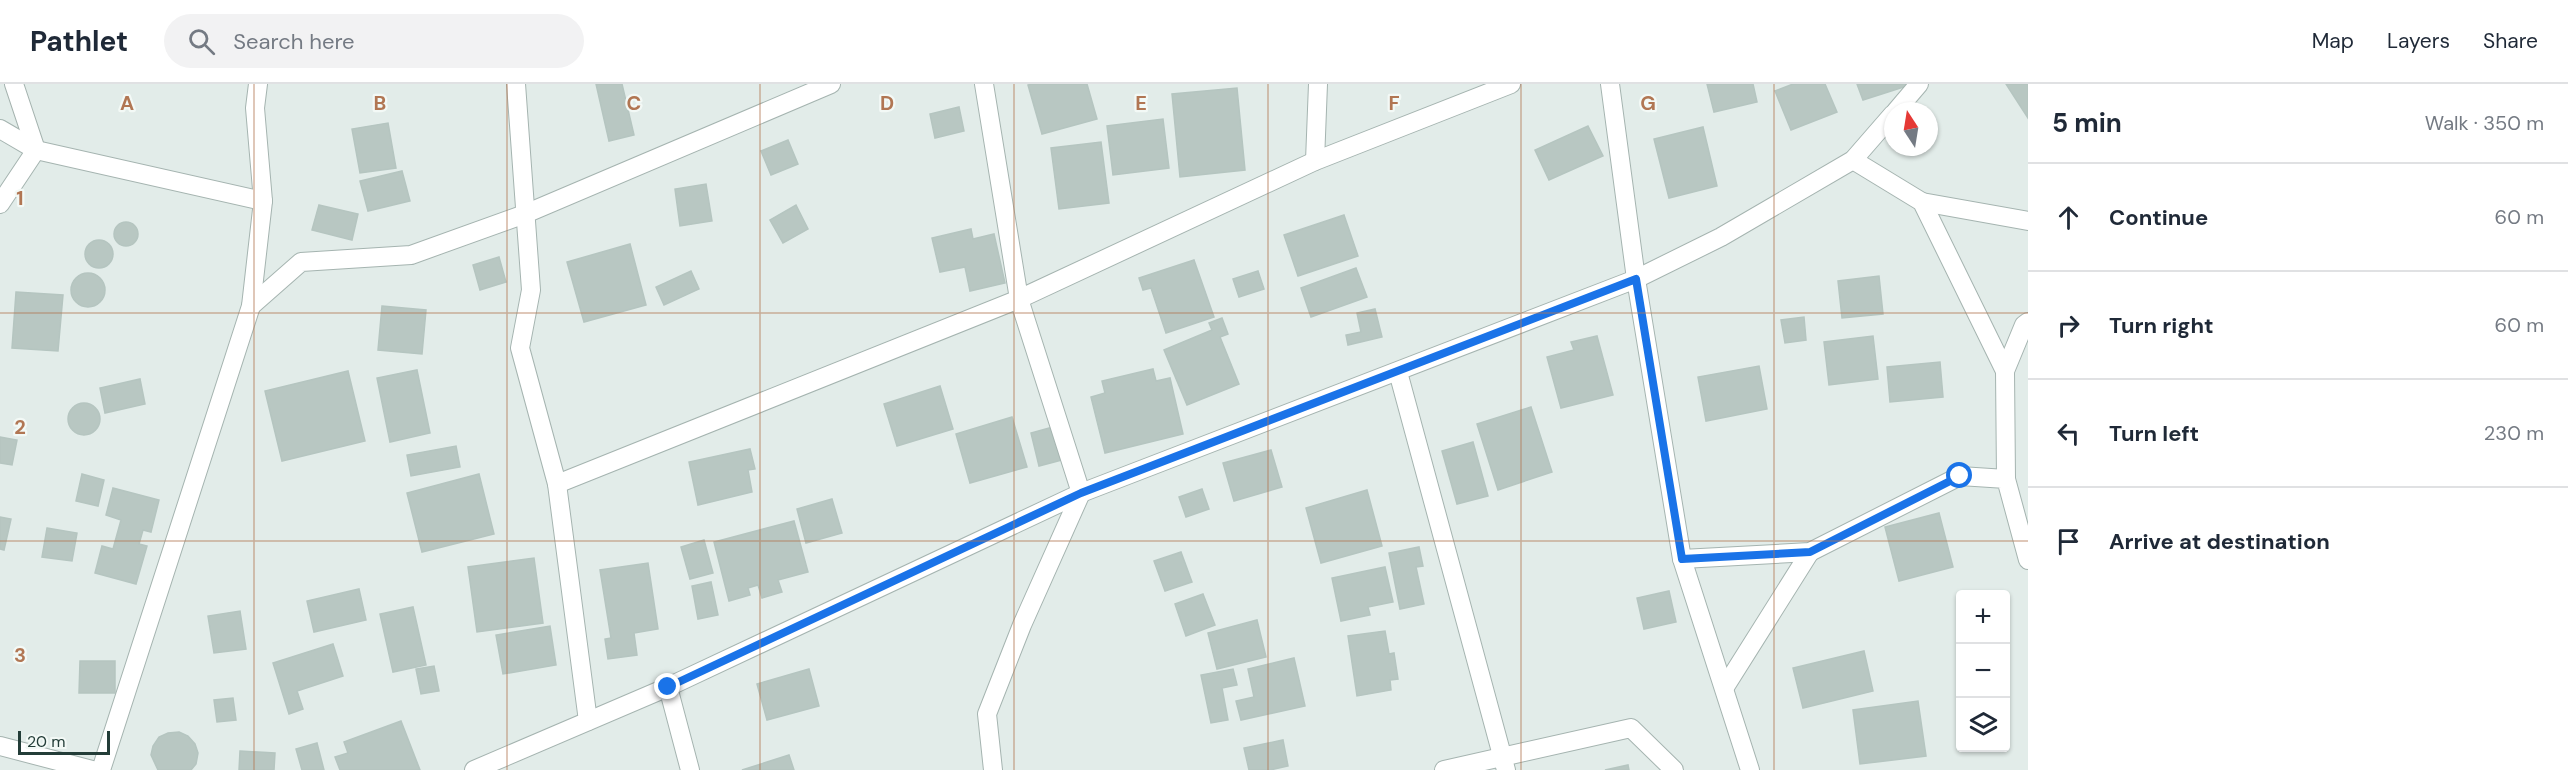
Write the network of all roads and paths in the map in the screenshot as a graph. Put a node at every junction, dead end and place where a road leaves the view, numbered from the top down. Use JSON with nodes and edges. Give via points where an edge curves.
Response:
{"nodes":[{"id":1,"x":14,"y":84,"type":"edge"},
{"id":2,"x":258,"y":84,"type":"edge"},
{"id":3,"x":516,"y":84,"type":"edge"},
{"id":4,"x":831,"y":84,"type":"edge"},
{"id":5,"x":984,"y":84,"type":"edge"},
{"id":6,"x":1318,"y":84,"type":"edge"},
{"id":7,"x":1511,"y":84,"type":"edge"},
{"id":8,"x":1610,"y":84,"type":"edge"},
{"id":9,"x":1919,"y":84,"type":"edge"},
{"id":10,"x":1903,"y":102,"type":"edge"},
{"id":11,"x":1884,"y":124,"type":"edge"},
{"id":12,"x":0,"y":129,"type":"edge"},
{"id":13,"x":36,"y":150,"type":"junction"},
{"id":14,"x":1853,"y":160,"type":"junction"},
{"id":15,"x":1315,"y":161,"type":"junction"},
{"id":16,"x":263,"y":201,"type":"junction"},
{"id":17,"x":1922,"y":202,"type":"junction"},
{"id":18,"x":0,"y":204,"type":"edge"},
{"id":19,"x":525,"y":214,"type":"junction"},
{"id":20,"x":2028,"y":220,"type":"edge"},
{"id":21,"x":1636,"y":279,"type":"junction"},
{"id":22,"x":1019,"y":300,"type":"junction"},
{"id":23,"x":251,"y":306,"type":"junction"},
{"id":24,"x":2028,"y":322,"type":"edge"},
{"id":25,"x":2005,"y":371,"type":"junction"},
{"id":26,"x":1398,"y":372,"type":"junction"},
{"id":27,"x":2006,"y":479,"type":"junction"},
{"id":28,"x":557,"y":484,"type":"junction"},
{"id":29,"x":1081,"y":493,"type":"junction"},
{"id":30,"x":1810,"y":552,"type":"junction"},
{"id":31,"x":1682,"y":559,"type":"junction"},
{"id":32,"x":2028,"y":560,"type":"edge"},
{"id":33,"x":668,"y":687,"type":"junction"},
{"id":34,"x":1725,"y":687,"type":"junction"},
{"id":35,"x":588,"y":721,"type":"junction"},
{"id":36,"x":0,"y":746,"type":"edge"},
{"id":37,"x":1505,"y":763,"type":"edge"},
{"id":38,"x":92,"y":770,"type":"edge"},
{"id":39,"x":101,"y":770,"type":"edge"},
{"id":40,"x":474,"y":770,"type":"edge"},
{"id":41,"x":690,"y":770,"type":"edge"},
{"id":42,"x":993,"y":770,"type":"edge"},
{"id":43,"x":1444,"y":770,"type":"edge"},
{"id":44,"x":1674,"y":770,"type":"edge"},
{"id":45,"x":1750,"y":770,"type":"edge"}],
"edges":[{"from":1,"to":13,"type":"street"},
{"from":2,"to":16,"type":"street","via":[[255,108]]},
{"from":3,"to":19,"type":"street"},
{"from":4,"to":19,"type":"street"},
{"from":5,"to":22,"type":"street"},
{"from":6,"to":15,"type":"street"},
{"from":7,"to":15,"type":"street"},
{"from":8,"to":21,"type":"street"},
{"from":9,"to":10,"type":"street"},
{"from":11,"to":14,"type":"street"},
{"from":12,"to":13,"type":"street"},
{"from":13,"to":16,"type":"street"},
{"from":13,"to":18,"type":"street"},
{"from":14,"to":17,"type":"street"},
{"from":14,"to":21,"type":"street","via":[[1722,237]]},
{"from":15,"to":22,"type":"street"},
{"from":16,"to":23,"type":"street"},
{"from":17,"to":20,"type":"street"},
{"from":17,"to":25,"type":"street"},
{"from":19,"to":23,"type":"street","via":[[411,255],[301,262]]},
{"from":19,"to":28,"type":"street","via":[[531,290],[520,348]]},
{"from":21,"to":26,"type":"street"},
{"from":21,"to":31,"type":"street"},
{"from":22,"to":28,"type":"street"},
{"from":22,"to":29,"type":"street"},
{"from":23,"to":39,"type":"street"},
{"from":24,"to":25,"type":"street"},
{"from":25,"to":27,"type":"street"},
{"from":26,"to":29,"type":"street"},
{"from":26,"to":37,"type":"street"},
{"from":27,"to":30,"type":"street","via":[[1960,476]]},
{"from":27,"to":32,"type":"street"},
{"from":28,"to":35,"type":"street"},
{"from":29,"to":33,"type":"street"},
{"from":29,"to":42,"type":"street","via":[[987,714]]},
{"from":30,"to":31,"type":"street"},
{"from":30,"to":34,"type":"street"},
{"from":31,"to":34,"type":"street"},
{"from":33,"to":35,"type":"street"},
{"from":33,"to":41,"type":"street"},
{"from":34,"to":45,"type":"street"},
{"from":35,"to":40,"type":"street"},
{"from":36,"to":38,"type":"street"},
{"from":37,"to":43,"type":"street"},
{"from":37,"to":44,"type":"street","via":[[1631,728]]}]}
